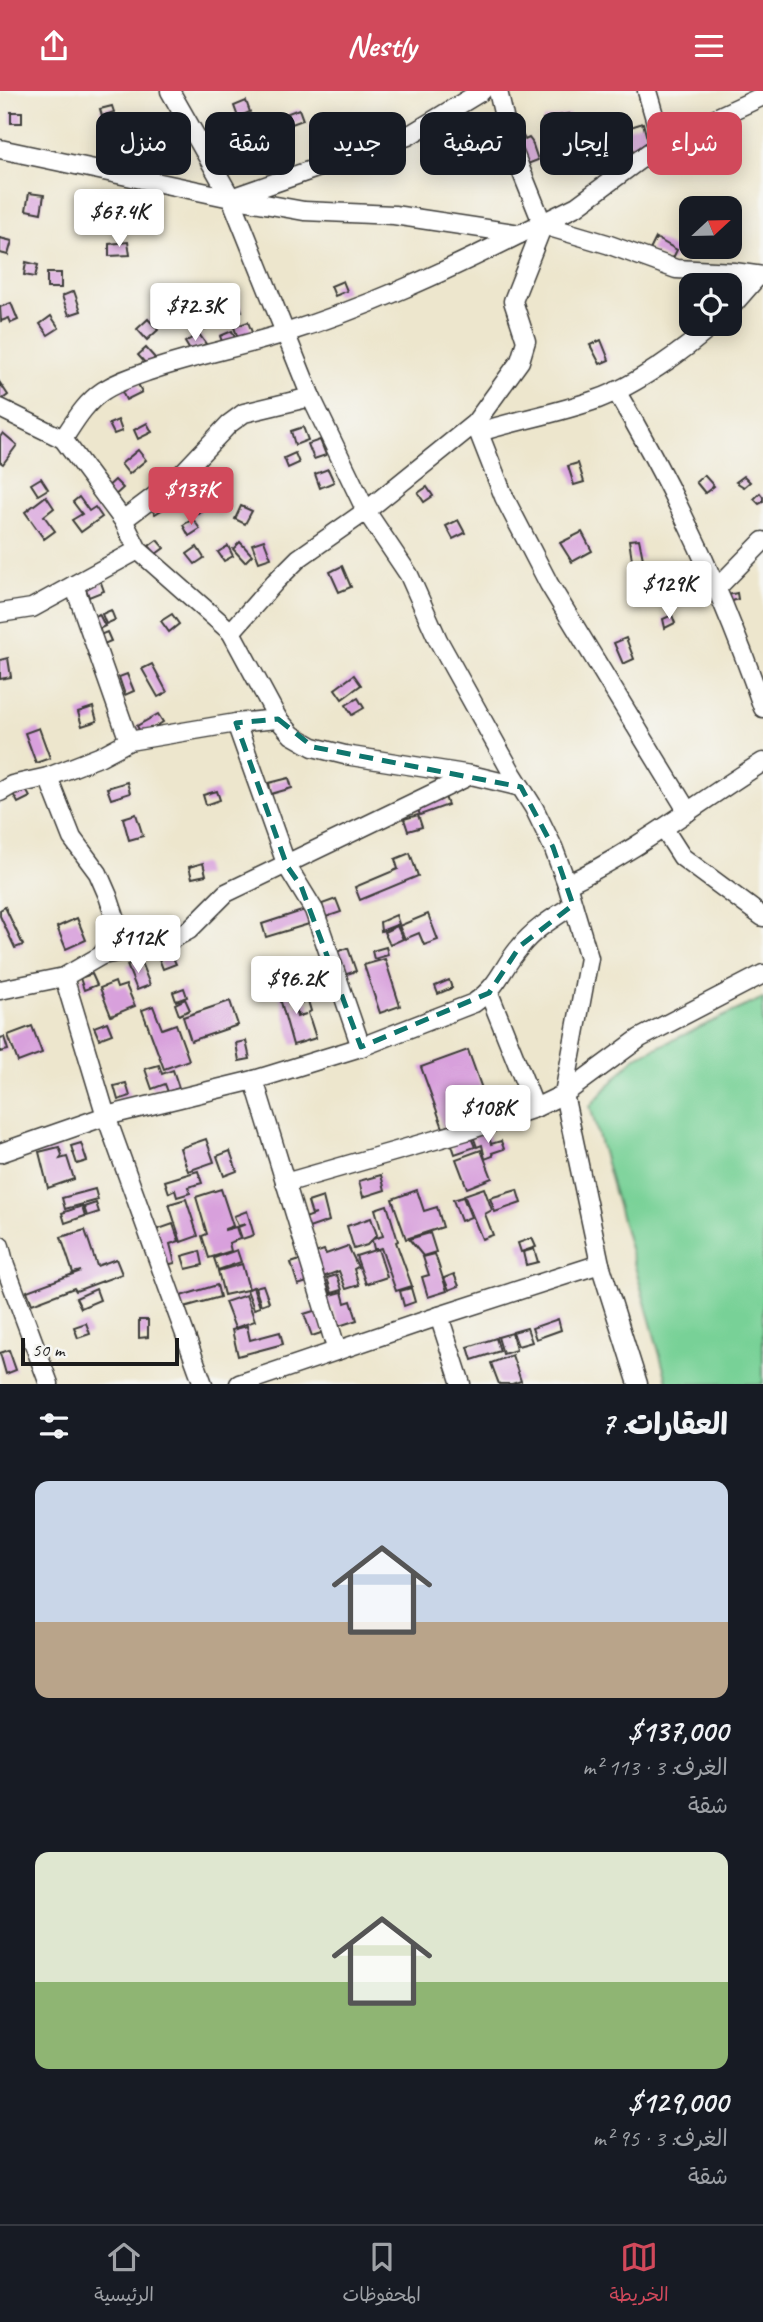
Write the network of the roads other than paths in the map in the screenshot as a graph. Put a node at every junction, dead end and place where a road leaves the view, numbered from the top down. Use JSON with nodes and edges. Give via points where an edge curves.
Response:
{"nodes":[{"id":1,"x":170,"y":91,"type":"edge"},
{"id":2,"x":482,"y":91,"type":"edge"},
{"id":3,"x":498,"y":91,"type":"edge"},
{"id":4,"x":648,"y":91,"type":"edge"},
{"id":5,"x":763,"y":96,"type":"edge"},
{"id":6,"x":654,"y":112,"type":"edge"},
{"id":7,"x":729,"y":112,"type":"edge"},
{"id":8,"x":0,"y":149,"type":"edge"},
{"id":9,"x":647,"y":154,"type":"edge"},
{"id":10,"x":231,"y":198,"type":"junction"},
{"id":11,"x":543,"y":225,"type":"junction"},
{"id":12,"x":520,"y":234,"type":"junction"},
{"id":13,"x":761,"y":276,"type":"edge"},
{"id":14,"x":742,"y":296,"type":"edge"},
{"id":15,"x":285,"y":333,"type":"junction"},
{"id":16,"x":698,"y":336,"type":"edge"},
{"id":17,"x":616,"y":391,"type":"junction"},
{"id":18,"x":311,"y":397,"type":"junction"},
{"id":19,"x":0,"y":408,"type":"edge"},
{"id":20,"x":477,"y":428,"type":"junction"},
{"id":21,"x":63,"y":439,"type":"junction"},
{"id":22,"x":366,"y":511,"type":"junction"},
{"id":23,"x":123,"y":520,"type":"junction"},
{"id":24,"x":763,"y":541,"type":"edge"},
{"id":25,"x":138,"y":550,"type":"junction"},
{"id":26,"x":74,"y":585,"type":"junction"},
{"id":27,"x":715,"y":590,"type":"junction"},
{"id":28,"x":0,"y":614,"type":"edge"},
{"id":29,"x":231,"y":632,"type":"junction"},
{"id":30,"x":763,"y":708,"type":"edge"},
{"id":31,"x":278,"y":719,"type":"junction"},
{"id":32,"x":236,"y":723,"type":"junction"},
{"id":33,"x":128,"y":741,"type":"junction"},
{"id":34,"x":763,"y":762,"type":"edge"},
{"id":35,"x":471,"y":775,"type":"junction"},
{"id":36,"x":48,"y":777,"type":"junction"},
{"id":37,"x":521,"y":787,"type":"junction"},
{"id":38,"x":0,"y":792,"type":"edge"},
{"id":39,"x":688,"y":812,"type":"junction"},
{"id":40,"x":664,"y":829,"type":"junction"},
{"id":41,"x":287,"y":866,"type":"junction"},
{"id":42,"x":567,"y":884,"type":"junction"},
{"id":43,"x":573,"y":905,"type":"junction"},
{"id":44,"x":763,"y":917,"type":"edge"},
{"id":45,"x":102,"y":955,"type":"junction"},
{"id":46,"x":763,"y":974,"type":"edge"},
{"id":47,"x":64,"y":977,"type":"junction"},
{"id":48,"x":0,"y":991,"type":"edge"},
{"id":49,"x":489,"y":993,"type":"junction"},
{"id":50,"x":361,"y":1047,"type":"junction"},
{"id":51,"x":254,"y":1080,"type":"junction"},
{"id":52,"x":564,"y":1094,"type":"junction"},
{"id":53,"x":536,"y":1108,"type":"junction"},
{"id":54,"x":106,"y":1117,"type":"junction"},
{"id":55,"x":0,"y":1153,"type":"edge"},
{"id":56,"x":285,"y":1183,"type":"junction"},
{"id":57,"x":0,"y":1246,"type":"edge"},
{"id":58,"x":600,"y":1264,"type":"junction"},
{"id":59,"x":3,"y":1267,"type":"edge"},
{"id":60,"x":439,"y":1315,"type":"junction"},
{"id":61,"x":337,"y":1352,"type":"junction"},
{"id":62,"x":49,"y":1384,"type":"edge"},
{"id":63,"x":203,"y":1384,"type":"edge"},
{"id":64,"x":239,"y":1384,"type":"edge"},
{"id":65,"x":461,"y":1384,"type":"edge"},
{"id":66,"x":638,"y":1384,"type":"edge"}],
"edges":[{"from":1,"to":10,"type":"street"},
{"from":2,"to":10,"type":"street","via":[[408,136]]},
{"from":3,"to":11,"type":"street","via":[[510,143]]},
{"from":4,"to":6,"type":"street"},
{"from":5,"to":7,"type":"street"},
{"from":8,"to":10,"type":"street"},
{"from":9,"to":11,"type":"street"},
{"from":10,"to":12,"type":"street","via":[[304,211],[394,215]]},
{"from":10,"to":15,"type":"street"},
{"from":11,"to":12,"type":"street"},
{"from":11,"to":13,"type":"street","via":[[676,269]]},
{"from":11,"to":20,"type":"street","via":[[513,301],[526,341],[520,361]]},
{"from":12,"to":15,"type":"street","via":[[440,274]]},
{"from":13,"to":14,"type":"street"},
{"from":15,"to":18,"type":"street"},
{"from":15,"to":21,"type":"street","via":[[182,360],[104,390],[85,406]]},
{"from":16,"to":17,"type":"street"},
{"from":17,"to":20,"type":"street"},
{"from":17,"to":27,"type":"street","via":[[652,451]]},
{"from":18,"to":22,"type":"street"},
{"from":18,"to":23,"type":"street","via":[[244,413],[175,481]]},
{"from":19,"to":21,"type":"street"},
{"from":20,"to":22,"type":"street"},
{"from":20,"to":39,"type":"street","via":[[504,498],[549,584]]},
{"from":21,"to":23,"type":"street"},
{"from":22,"to":29,"type":"street","via":[[299,558]]},
{"from":22,"to":37,"type":"street","via":[[409,575],[438,640]]},
{"from":23,"to":25,"type":"street"},
{"from":24,"to":27,"type":"street"},
{"from":25,"to":26,"type":"street"},
{"from":25,"to":29,"type":"street"},
{"from":26,"to":28,"type":"street","via":[[32,608]]},
{"from":26,"to":33,"type":"street"},
{"from":27,"to":30,"type":"street"},
{"from":29,"to":31,"type":"street"},
{"from":31,"to":32,"type":"street"},
{"from":31,"to":35,"type":"street","via":[[292,735],[313,747]]},
{"from":32,"to":33,"type":"street"},
{"from":32,"to":41,"type":"street"},
{"from":33,"to":36,"type":"street"},
{"from":34,"to":39,"type":"street"},
{"from":35,"to":37,"type":"street"},
{"from":35,"to":41,"type":"street"},
{"from":36,"to":38,"type":"street"},
{"from":36,"to":45,"type":"street","via":[[72,838],[98,873],[115,917],[111,940]]},
{"from":37,"to":42,"type":"street"},
{"from":39,"to":40,"type":"street"},
{"from":40,"to":42,"type":"street"},
{"from":40,"to":44,"type":"street","via":[[682,857]]},
{"from":41,"to":45,"type":"street","via":[[226,893],[189,930],[172,939]]},
{"from":41,"to":50,"type":"street","via":[[314,910]]},
{"from":42,"to":43,"type":"street"},
{"from":43,"to":49,"type":"street","via":[[520,946]]},
{"from":43,"to":52,"type":"street","via":[[589,958]]},
{"from":45,"to":47,"type":"street"},
{"from":46,"to":52,"type":"street","via":[[640,1038]]},
{"from":47,"to":48,"type":"street"},
{"from":47,"to":54,"type":"street"},
{"from":49,"to":50,"type":"street"},
{"from":49,"to":53,"type":"street"},
{"from":50,"to":51,"type":"street"},
{"from":51,"to":54,"type":"street"},
{"from":51,"to":56,"type":"street"},
{"from":52,"to":53,"type":"street"},
{"from":52,"to":58,"type":"street"},
{"from":53,"to":56,"type":"street"},
{"from":54,"to":55,"type":"street"},
{"from":54,"to":63,"type":"street"},
{"from":56,"to":61,"type":"street"},
{"from":57,"to":59,"type":"street"},
{"from":58,"to":60,"type":"street"},
{"from":58,"to":66,"type":"street"},
{"from":59,"to":62,"type":"street"},
{"from":60,"to":61,"type":"street"},
{"from":60,"to":65,"type":"street"},
{"from":61,"to":64,"type":"street"}]}
